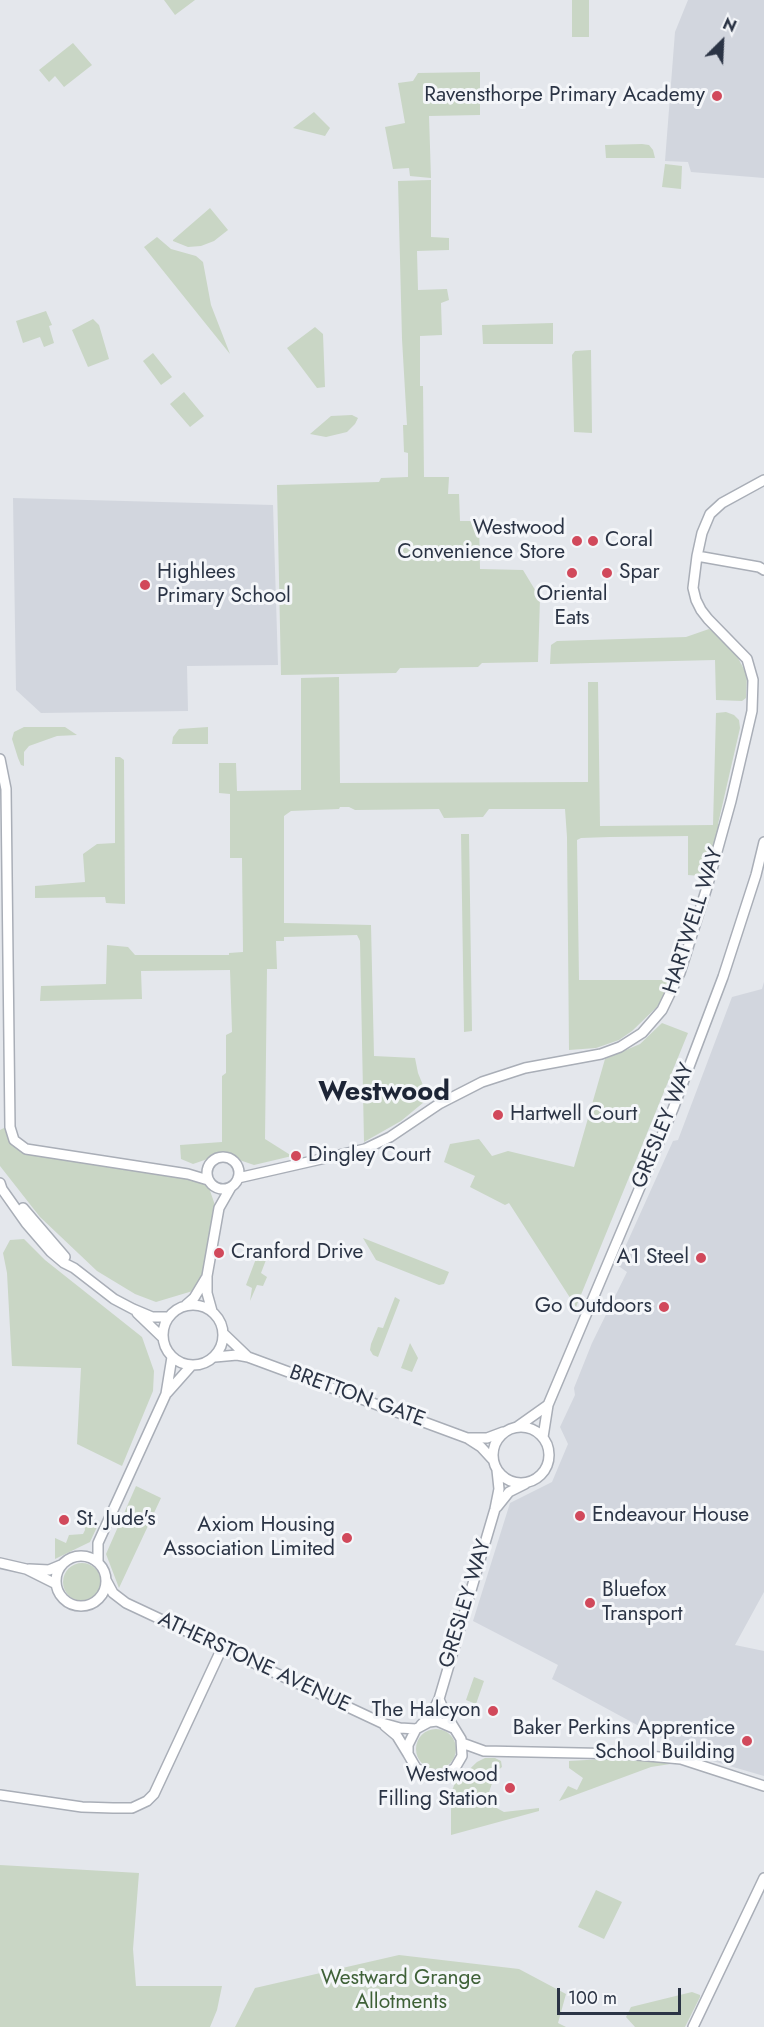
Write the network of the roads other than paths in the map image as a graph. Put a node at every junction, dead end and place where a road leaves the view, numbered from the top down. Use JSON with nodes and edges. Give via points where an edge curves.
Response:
{"nodes":[{"id":1,"x":764,"y":480,"type":"edge"},
{"id":2,"x":697,"y":556,"type":"junction"},
{"id":3,"x":762,"y":567,"type":"edge"},
{"id":4,"x":0,"y":759,"type":"edge"},
{"id":5,"x":764,"y":842,"type":"edge"},
{"id":6,"x":235,"y":1162,"type":"junction"},
{"id":7,"x":209,"y":1164,"type":"junction"},
{"id":8,"x":258,"y":1173,"type":"junction"},
{"id":9,"x":188,"y":1174,"type":"junction"},
{"id":10,"x":238,"y":1178,"type":"junction"},
{"id":11,"x":0,"y":1181,"type":"edge"},
{"id":12,"x":210,"y":1182,"type":"junction"},
{"id":13,"x":231,"y":1187,"type":"junction"},
{"id":14,"x":219,"y":1208,"type":"junction"},
{"id":15,"x":207,"y":1276,"type":"junction"},
{"id":16,"x":186,"y":1305,"type":"junction"},
{"id":17,"x":133,"y":1309,"type":"junction"},
{"id":18,"x":212,"y":1311,"type":"junction"},
{"id":19,"x":168,"y":1317,"type":"junction"},
{"id":20,"x":224,"y":1334,"type":"junction"},
{"id":21,"x":163,"y":1338,"type":"junction"},
{"id":22,"x":172,"y":1357,"type":"junction"},
{"id":23,"x":215,"y":1357,"type":"junction"},
{"id":24,"x":248,"y":1357,"type":"junction"},
{"id":25,"x":191,"y":1366,"type":"junction"},
{"id":26,"x":166,"y":1394,"type":"junction"},
{"id":27,"x":548,"y":1405,"type":"junction"},
{"id":28,"x":517,"y":1427,"type":"junction"},
{"id":29,"x":505,"y":1431,"type":"junction"},
{"id":30,"x":543,"y":1437,"type":"junction"},
{"id":31,"x":467,"y":1438,"type":"junction"},
{"id":32,"x":493,"y":1460,"type":"junction"},
{"id":33,"x":497,"y":1470,"type":"junction"},
{"id":34,"x":527,"y":1482,"type":"junction"},
{"id":35,"x":495,"y":1509,"type":"junction"},
{"id":36,"x":98,"y":1543,"type":"junction"},
{"id":37,"x":76,"y":1556,"type":"junction"},
{"id":38,"x":98,"y":1562,"type":"junction"},
{"id":39,"x":0,"y":1563,"type":"edge"},
{"id":40,"x":62,"y":1565,"type":"junction"},
{"id":41,"x":26,"y":1569,"type":"junction"},
{"id":42,"x":106,"y":1580,"type":"junction"},
{"id":43,"x":56,"y":1584,"type":"junction"},
{"id":44,"x":98,"y":1600,"type":"junction"},
{"id":45,"x":126,"y":1603,"type":"junction"},
{"id":46,"x":222,"y":1648,"type":"junction"},
{"id":47,"x":439,"y":1699,"type":"junction"},
{"id":48,"x":382,"y":1723,"type":"junction"},
{"id":49,"x":418,"y":1727,"type":"junction"},
{"id":50,"x":453,"y":1728,"type":"junction"},
{"id":51,"x":462,"y":1743,"type":"junction"},
{"id":52,"x":484,"y":1751,"type":"junction"},
{"id":53,"x":408,"y":1754,"type":"junction"},
{"id":54,"x":458,"y":1764,"type":"junction"},
{"id":55,"x":764,"y":1786,"type":"edge"},
{"id":56,"x":0,"y":1795,"type":"edge"},
{"id":57,"x":764,"y":1878,"type":"edge"},
{"id":58,"x":693,"y":2027,"type":"edge"}],
"edges":[{"from":1,"to":2,"type":"street","name":"HARTWELL WAY","via":[[710,514]]},
{"from":2,"to":3,"type":"street"},
{"from":2,"to":8,"type":"street","name":"HARTWELL WAY","via":[[693,588],[696,600],[708,619],[747,659],[753,680],[752,711],[705,894],[681,973],[662,1011],[642,1033],[620,1047],[482,1082],[359,1152]]},
{"from":4,"to":9,"type":"street","via":[[6,789],[10,1127],[14,1140],[26,1149]]},
{"from":5,"to":27,"type":"street","name":"GRESLEY WAY","via":[[723,977],[673,1108]]},
{"from":6,"to":7,"type":"street","via":[[221,1157]]},
{"from":6,"to":8,"type":"street"},
{"from":6,"to":10,"type":"street"},
{"from":7,"to":9,"type":"street"},
{"from":7,"to":12,"type":"street"},
{"from":8,"to":10,"type":"street","name":"HARTWELL WAY"},
{"from":9,"to":12,"type":"street"},
{"from":10,"to":13,"type":"street"},
{"from":11,"to":17,"type":"street","via":[[38,1237],[64,1263]]},
{"from":12,"to":13,"type":"street","via":[[221,1189]]},
{"from":12,"to":14,"type":"street"},
{"from":13,"to":14,"type":"street"},
{"from":14,"to":15,"type":"street"},
{"from":15,"to":16,"type":"street"},
{"from":15,"to":18,"type":"street"},
{"from":16,"to":18,"type":"street"},
{"from":16,"to":19,"type":"street"},
{"from":17,"to":19,"type":"street","via":[[152,1317]]},
{"from":17,"to":21,"type":"street"},
{"from":18,"to":20,"type":"street"},
{"from":19,"to":21,"type":"street"},
{"from":20,"to":23,"type":"street"},
{"from":20,"to":24,"type":"street","name":"BRETTON GATE"},
{"from":21,"to":22,"type":"street"},
{"from":22,"to":25,"type":"street"},
{"from":22,"to":26,"type":"street"},
{"from":23,"to":24,"type":"street","name":"BRETTON GATE"},
{"from":23,"to":25,"type":"street"},
{"from":24,"to":31,"type":"street","name":"BRETTON GATE"},
{"from":25,"to":26,"type":"street"},
{"from":26,"to":36,"type":"street"},
{"from":27,"to":28,"type":"street"},
{"from":27,"to":30,"type":"street","name":"GRESLEY WAY"},
{"from":28,"to":29,"type":"street"},
{"from":28,"to":30,"type":"street","via":[[526,1427]]},
{"from":29,"to":31,"type":"street","name":"BRETTON GATE","via":[[487,1438]]},
{"from":29,"to":32,"type":"street","via":[[495,1444]]},
{"from":30,"to":34,"type":"street","via":[[548,1448],[547,1464],[538,1477]]},
{"from":31,"to":32,"type":"street","name":"BRETTON GATE"},
{"from":32,"to":33,"type":"street"},
{"from":33,"to":34,"type":"street","via":[[510,1481]]},
{"from":33,"to":35,"type":"street","name":"GRESLEY WAY"},
{"from":34,"to":35,"type":"street","name":"GRESLEY WAY","via":[[509,1492]]},
{"from":35,"to":47,"type":"street","name":"GRESLEY WAY"},
{"from":36,"to":37,"type":"street"},
{"from":36,"to":38,"type":"street"},
{"from":37,"to":38,"type":"street"},
{"from":37,"to":40,"type":"street"},
{"from":38,"to":42,"type":"street"},
{"from":39,"to":41,"type":"street"},
{"from":40,"to":41,"type":"street","via":[[49,1570]]},
{"from":40,"to":43,"type":"street"},
{"from":41,"to":43,"type":"street"},
{"from":42,"to":44,"type":"street"},
{"from":42,"to":45,"type":"street","name":"ATHERSTONE AVENUE","via":[[113,1593]]},
{"from":43,"to":44,"type":"street","via":[[69,1603],[84,1605]]},
{"from":44,"to":45,"type":"street","name":"ATHERSTONE AVENUE"},
{"from":45,"to":46,"type":"street","name":"ATHERSTONE AVENUE"},
{"from":46,"to":48,"type":"street","name":"ATHERSTONE AVENUE"},
{"from":46,"to":56,"type":"street","via":[[154,1794],[138,1806],[81,1807]]},
{"from":47,"to":49,"type":"street","name":"GRESLEY WAY","via":[[431,1715]]},
{"from":47,"to":50,"type":"street"},
{"from":48,"to":49,"type":"street","name":"ATHERSTONE AVENUE"},
{"from":48,"to":53,"type":"street","name":"ATHERSTONE AVENUE","via":[[397,1736]]},
{"from":49,"to":50,"type":"street","via":[[438,1721]]},
{"from":49,"to":53,"type":"street","via":[[411,1736]]},
{"from":50,"to":51,"type":"street"},
{"from":51,"to":52,"type":"street"},
{"from":51,"to":54,"type":"street"},
{"from":52,"to":54,"type":"street"},
{"from":52,"to":55,"type":"street","via":[[658,1755]]},
{"from":53,"to":54,"type":"street","via":[[416,1768],[430,1776],[446,1774]]},
{"from":57,"to":58,"type":"street"}]}
